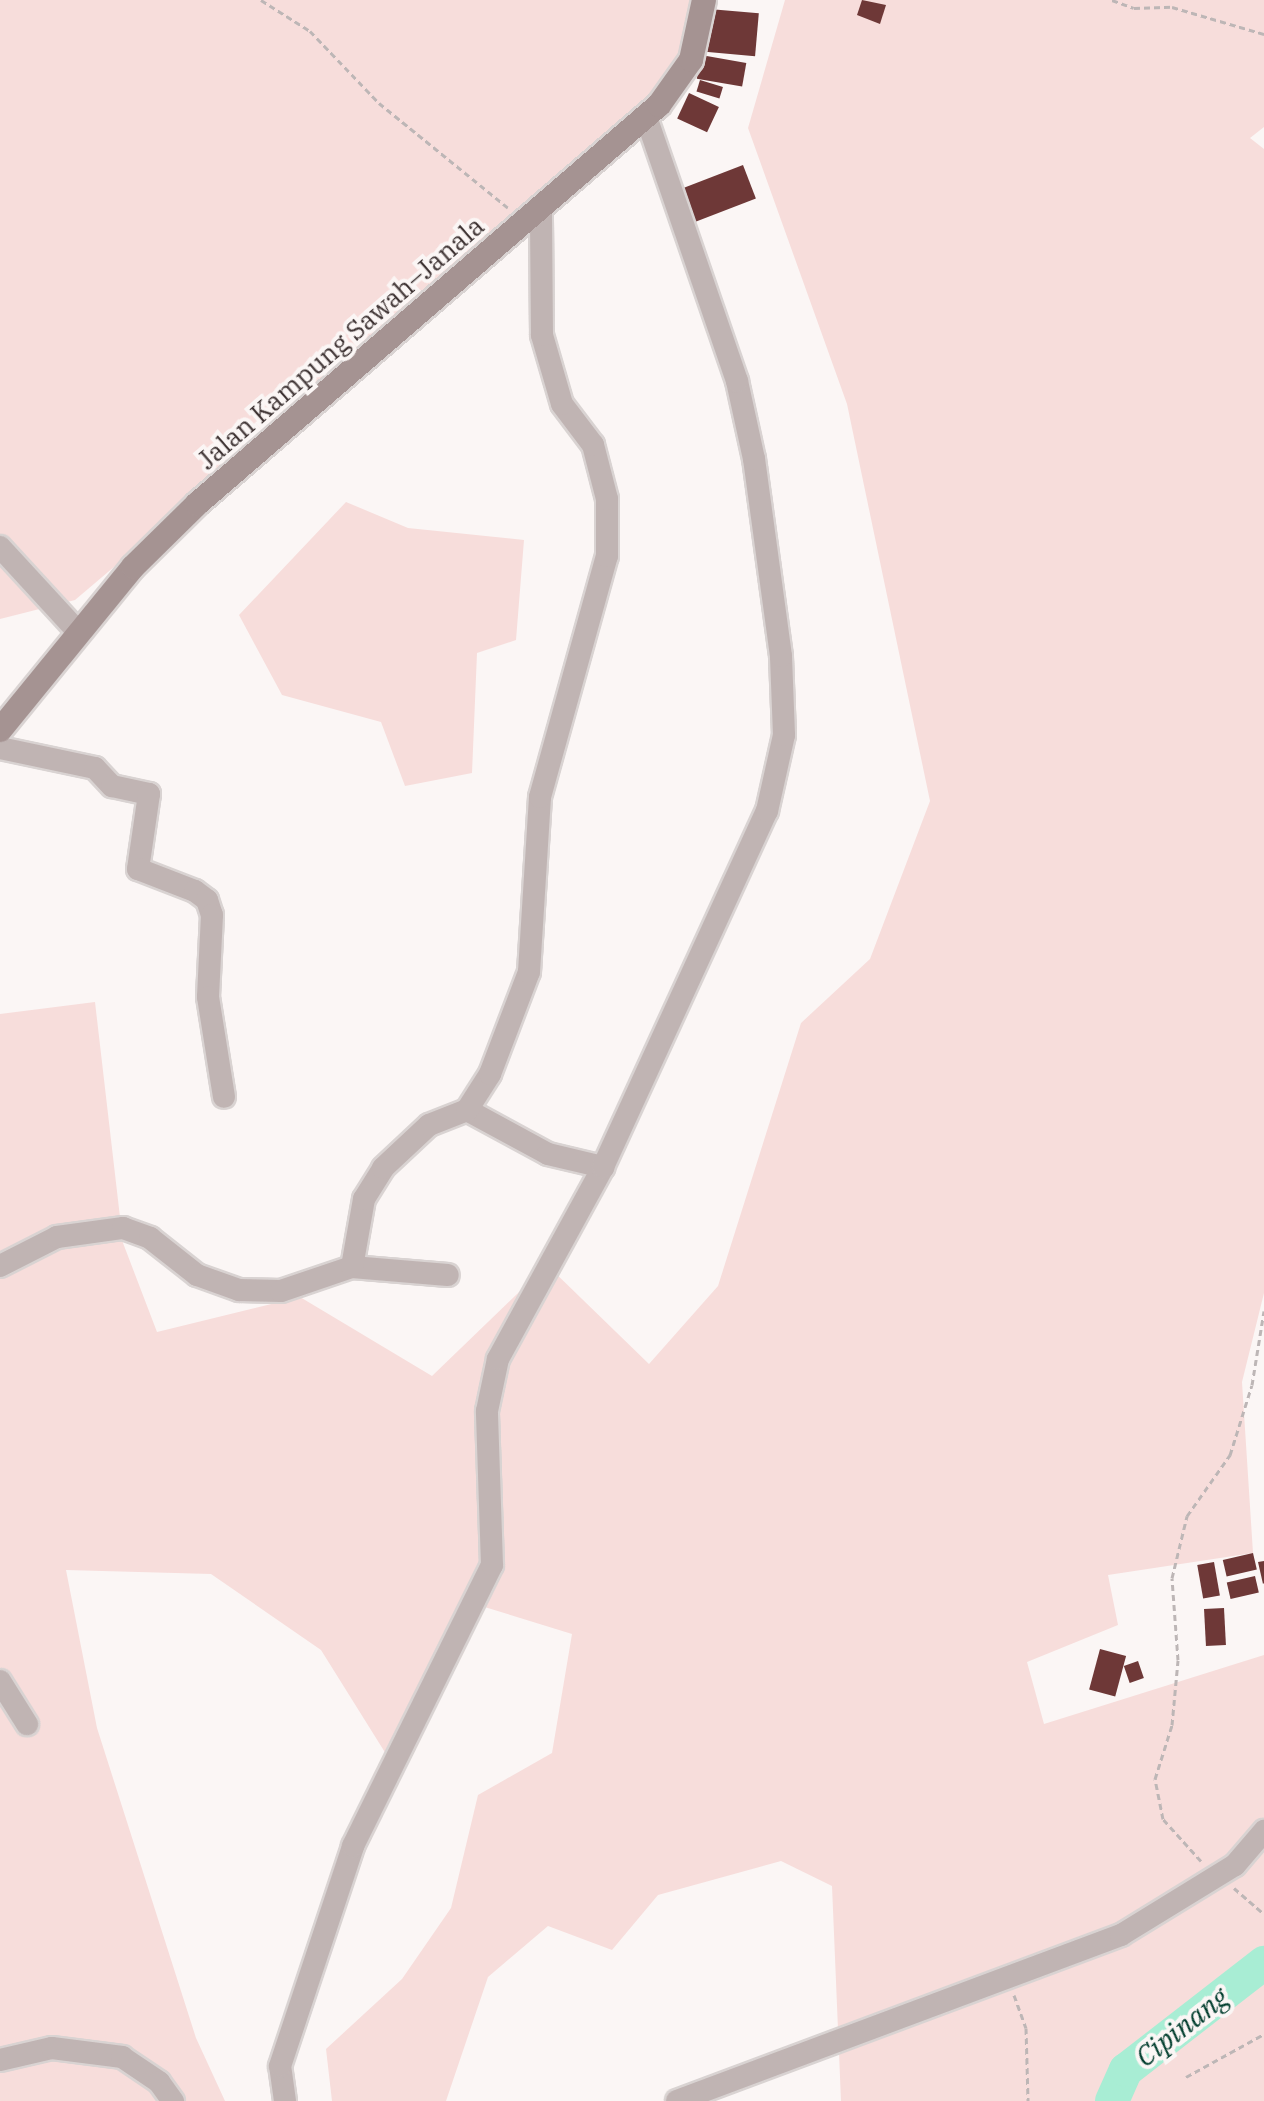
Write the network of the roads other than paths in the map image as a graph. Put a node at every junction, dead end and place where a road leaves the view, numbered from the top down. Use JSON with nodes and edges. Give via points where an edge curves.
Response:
{"nodes":[{"id":1,"x":704,"y":0,"type":"edge"},
{"id":2,"x":646,"y":117,"type":"junction"},
{"id":3,"x":533,"y":215,"type":"junction"},
{"id":4,"x":0,"y":547,"type":"edge"},
{"id":5,"x":79,"y":633,"type":"junction"},
{"id":6,"x":0,"y":730,"type":"edge"},
{"id":7,"x":0,"y":748,"type":"edge"},
{"id":8,"x":224,"y":1097,"type":"dead end"},
{"id":9,"x":467,"y":1110,"type":"junction"},
{"id":10,"x":603,"y":1167,"type":"junction"},
{"id":11,"x":0,"y":1266,"type":"edge"},
{"id":12,"x":352,"y":1267,"type":"junction"},
{"id":13,"x":448,"y":1275,"type":"dead end"},
{"id":14,"x":0,"y":1681,"type":"edge"},
{"id":15,"x":27,"y":1724,"type":"dead end"},
{"id":16,"x":1264,"y":1831,"type":"edge"},
{"id":17,"x":0,"y":2060,"type":"edge"},
{"id":18,"x":173,"y":2101,"type":"edge"},
{"id":19,"x":285,"y":2101,"type":"edge"},
{"id":20,"x":677,"y":2101,"type":"edge"}],
"edges":[{"from":1,"to":2,"type":"main road","name":"Jalan Kampung Sawah–Janala","via":[[691,60]]},
{"from":2,"to":3,"type":"main road","name":"Jalan Kampung Sawah–Janala"},
{"from":2,"to":10,"type":"street","via":[[737,381],[754,459],[786,700],[767,811]]},
{"from":3,"to":5,"type":"main road","name":"Jalan Kampung Sawah–Janala","via":[[197,504],[133,567]]},
{"from":3,"to":9,"type":"street","via":[[542,335],[562,404],[593,445],[607,499],[607,556],[540,797],[529,972],[490,1074]]},
{"from":4,"to":5,"type":"street"},
{"from":5,"to":6,"type":"main road","name":"Jalan Kampung Sawah–Janala"},
{"from":7,"to":8,"type":"street","via":[[95,768],[112,786],[149,794],[138,869],[195,891],[207,900],[212,915],[208,997]]},
{"from":9,"to":10,"type":"street","via":[[548,1154]]},
{"from":9,"to":12,"type":"street","via":[[429,1125],[383,1168],[364,1199]]},
{"from":10,"to":19,"type":"street","via":[[498,1359],[487,1411],[492,1565],[353,1846],[280,2066]]},
{"from":11,"to":12,"type":"street","via":[[57,1237],[123,1228],[150,1238],[197,1275],[239,1290],[281,1291]]},
{"from":12,"to":13,"type":"street"},
{"from":14,"to":15,"type":"street"},
{"from":16,"to":20,"type":"street","via":[[1216,1878],[1121,1935]]},
{"from":17,"to":18,"type":"street","via":[[52,2048],[122,2057],[159,2082]]}]}
